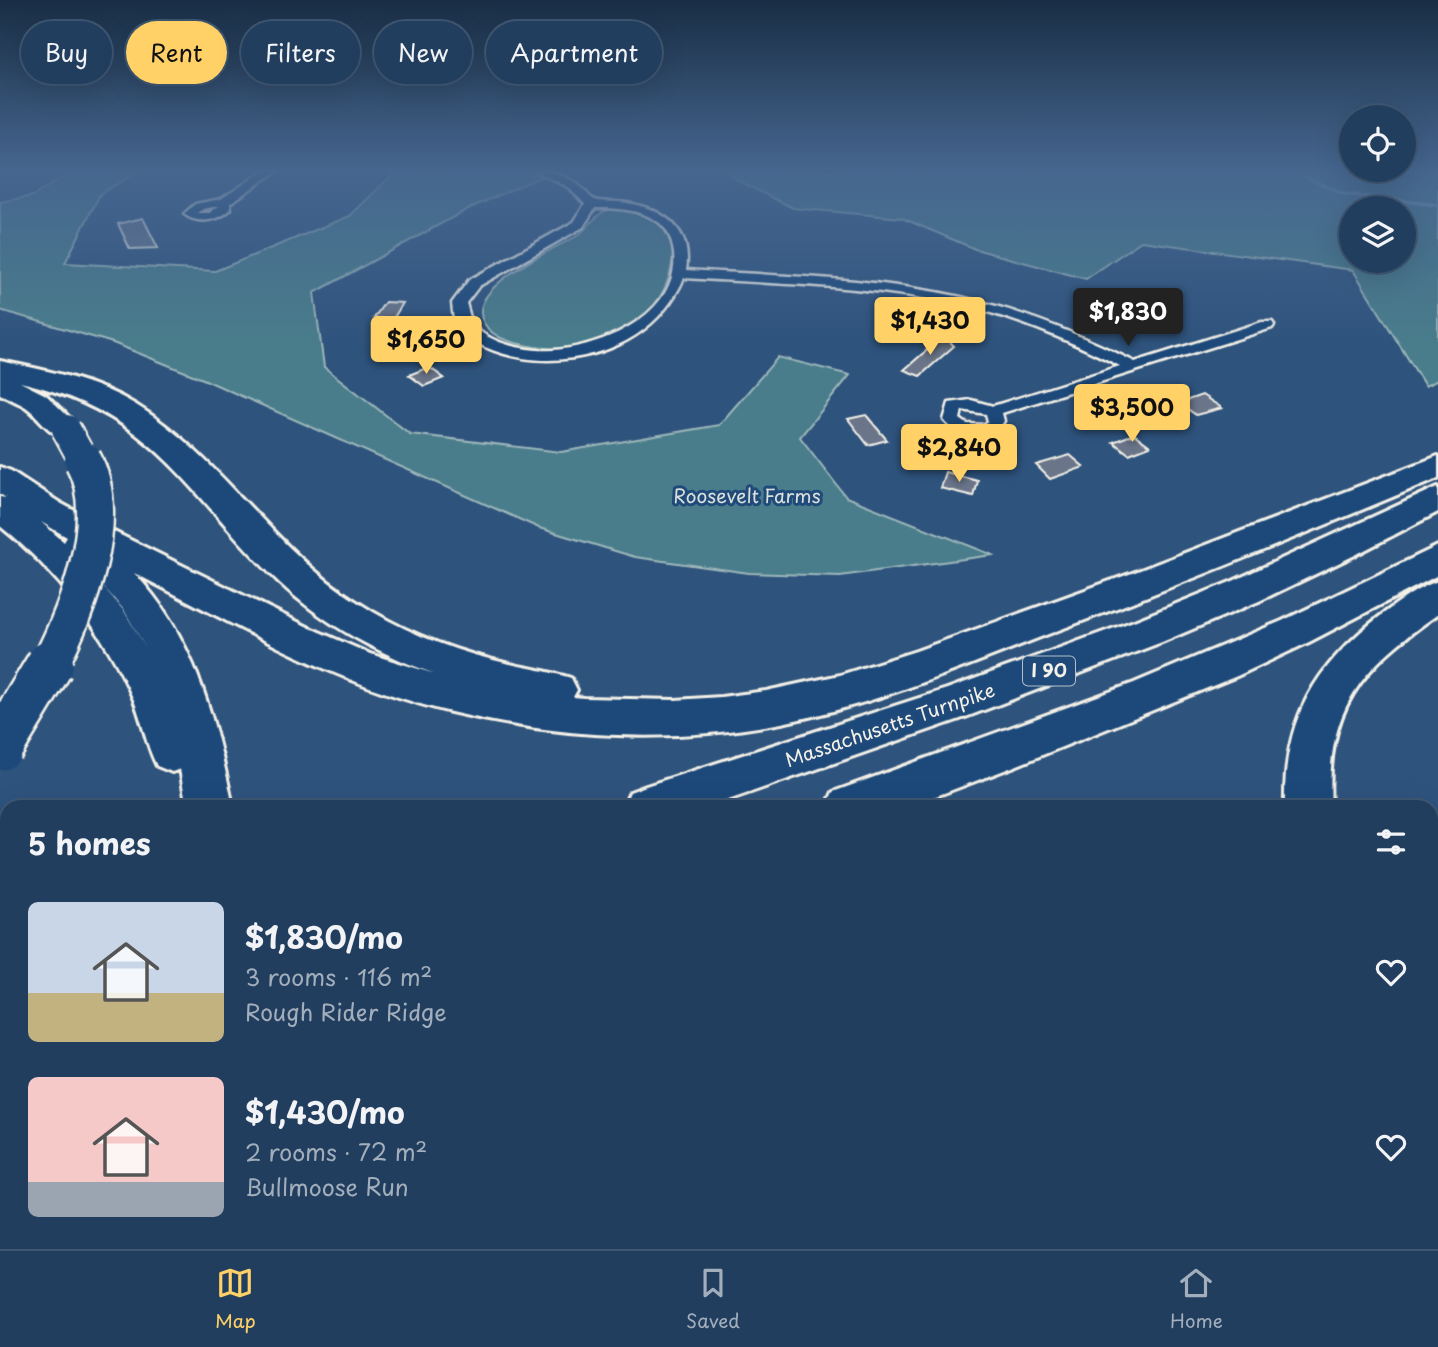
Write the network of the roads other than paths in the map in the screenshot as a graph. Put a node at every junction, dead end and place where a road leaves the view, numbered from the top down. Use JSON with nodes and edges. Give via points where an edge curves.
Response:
{"nodes":[{"id":1,"x":570,"y":229,"type":"edge"},
{"id":2,"x":674,"y":229,"type":"edge"},
{"id":3,"x":681,"y":274,"type":"junction"},
{"id":4,"x":1267,"y":325,"type":"dead end"},
{"id":5,"x":1132,"y":366,"type":"junction"},
{"id":6,"x":0,"y":369,"type":"edge"},
{"id":7,"x":0,"y":383,"type":"edge"},
{"id":8,"x":993,"y":411,"type":"dead end"},
{"id":9,"x":1438,"y":466,"type":"edge"},
{"id":10,"x":6,"y":492,"type":"edge"},
{"id":11,"x":1438,"y":498,"type":"edge"},
{"id":12,"x":1438,"y":559,"type":"edge"},
{"id":13,"x":1438,"y":595,"type":"edge"},
{"id":14,"x":975,"y":645,"type":"junction"},
{"id":15,"x":0,"y":747,"type":"edge"},
{"id":16,"x":181,"y":800,"type":"edge"},
{"id":17,"x":209,"y":800,"type":"edge"},
{"id":18,"x":667,"y":800,"type":"edge"},
{"id":19,"x":868,"y":800,"type":"edge"},
{"id":20,"x":1308,"y":800,"type":"edge"}],
"edges":[{"from":1,"to":3,"type":"street","via":[[474,283],[459,303],[463,324],[487,343],[519,354],[591,350],[617,342],[650,319]]},
{"from":2,"to":3,"type":"street"},
{"from":3,"to":5,"type":"street","via":[[938,297],[1057,330]]},
{"from":4,"to":5,"type":"street"},
{"from":5,"to":8,"type":"street"},
{"from":6,"to":14,"type":"highway","via":[[74,388],[126,412],[170,446],[318,595],[392,638],[484,674],[596,695],[730,699],[809,688]]},
{"from":7,"to":15,"type":"highway","bridge":true,"via":[[36,401],[66,429],[83,454],[95,509],[89,562],[75,610],[50,664]]},
{"from":9,"to":14,"type":"highway","via":[[1121,593]]},
{"from":10,"to":14,"type":"highway","via":[[336,659],[420,687],[500,705],[638,716],[759,709],[928,665]]},
{"from":10,"to":16,"type":"highway","via":[[110,621],[134,659],[167,734]]},
{"from":10,"to":17,"type":"highway","via":[[117,577],[155,625],[191,725]]},
{"from":11,"to":18,"type":"highway","name":"Massachusetts Turnpike","number":"I 90","via":[[1296,570],[1133,639]]},
{"from":12,"to":19,"type":"highway","via":[[1308,626],[1193,676]]},
{"from":13,"to":20,"type":"highway","via":[[1373,643],[1331,692],[1314,726],[1308,752]]}]}
